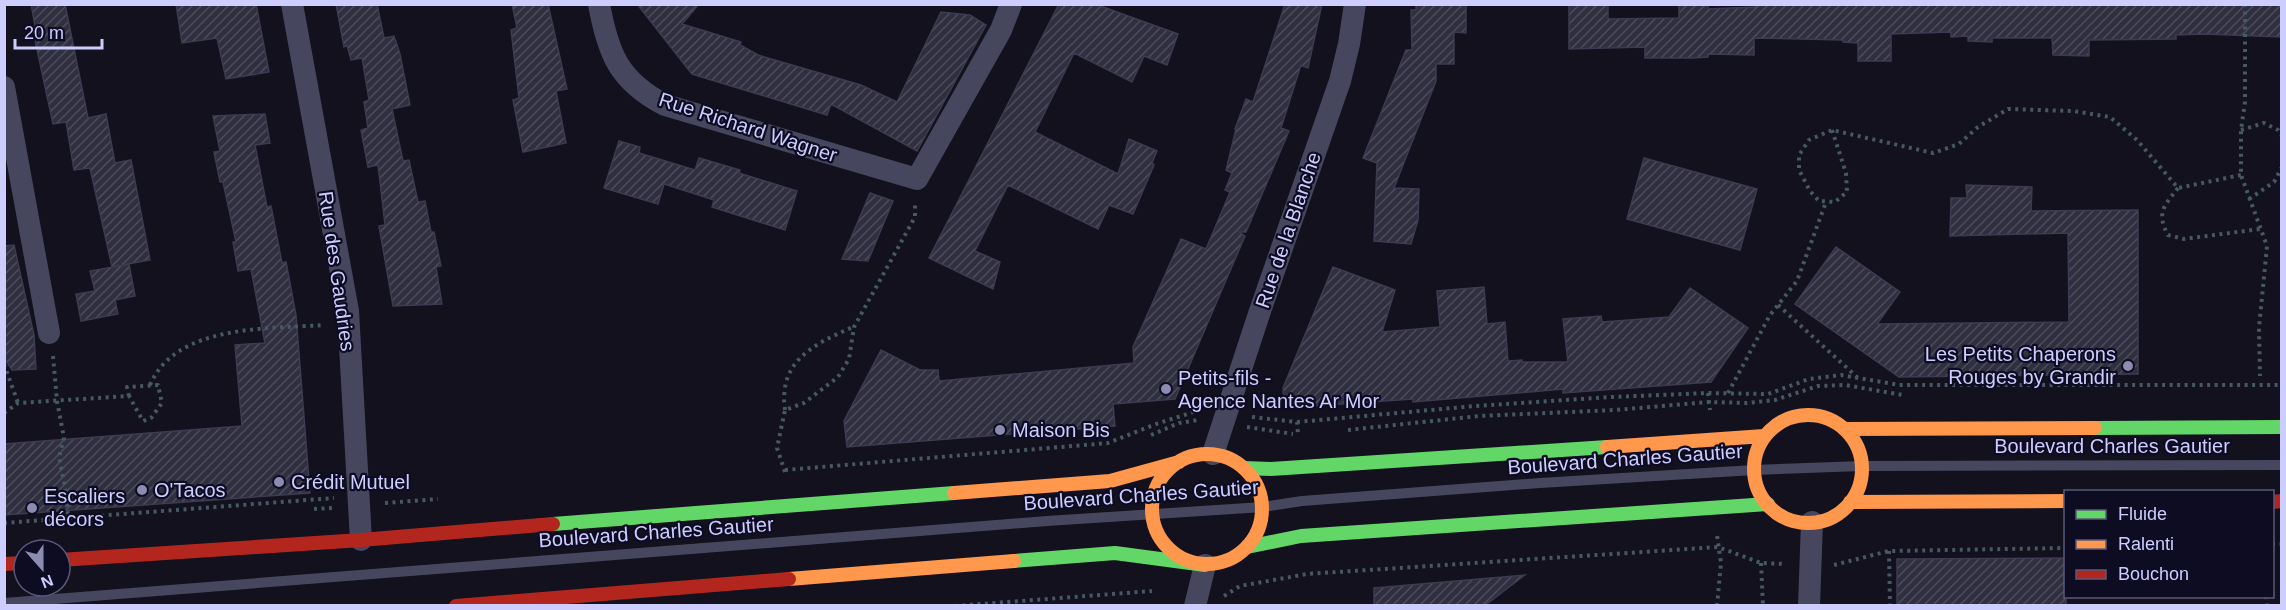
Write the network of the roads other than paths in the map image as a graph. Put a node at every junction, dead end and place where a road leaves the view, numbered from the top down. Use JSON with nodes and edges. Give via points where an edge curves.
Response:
{"nodes":[{"id":1,"x":292,"y":4,"type":"edge"},
{"id":2,"x":599,"y":4,"type":"edge"},
{"id":3,"x":1011,"y":4,"type":"edge"},
{"id":4,"x":1355,"y":4,"type":"edge"},
{"id":5,"x":4,"y":87,"type":"edge"},
{"id":6,"x":49,"y":333,"type":"road end"},
{"id":7,"x":2282,"y":427,"type":"edge"},
{"id":8,"x":1844,"y":429,"type":"junction"},
{"id":9,"x":1764,"y":436,"type":"junction"},
{"id":10,"x":1213,"y":454,"type":"junction"},
{"id":11,"x":1179,"y":462,"type":"junction"},
{"id":12,"x":2282,"y":465,"type":"edge"},
{"id":13,"x":1862,"y":466,"type":"junction"},
{"id":14,"x":1244,"y":468,"type":"junction"},
{"id":15,"x":1754,"y":470,"type":"junction"},
{"id":16,"x":2064,"y":501,"type":"edge"},
{"id":17,"x":1850,"y":502,"type":"junction"},
{"id":18,"x":1768,"y":504,"type":"junction"},
{"id":19,"x":1263,"y":507,"type":"junction"},
{"id":20,"x":1153,"y":513,"type":"junction"},
{"id":21,"x":1812,"y":522,"type":"junction"},
{"id":22,"x":361,"y":540,"type":"junction"},
{"id":23,"x":1247,"y":547,"type":"junction"},
{"id":24,"x":72,"y":559,"type":"edge"},
{"id":25,"x":1205,"y":565,"type":"junction"},
{"id":26,"x":1196,"y":601,"type":"edge"},
{"id":27,"x":4,"y":603,"type":"edge"},
{"id":28,"x":456,"y":606,"type":"edge"},
{"id":29,"x":1809,"y":606,"type":"edge"}],
"edges":[{"from":1,"to":22,"type":"street","name":"Rue des Gaudries","via":[[348,323]]},
{"from":2,"to":3,"type":"street","name":"Rue Richard Wagner","via":[[605,36],[620,70],[654,99],[916,179],[1001,30]]},
{"from":4,"to":10,"type":"street","name":"Rue de la Blanche","via":[[1340,81]]},
{"from":5,"to":6,"type":"street"},
{"from":7,"to":8,"type":"main road","name":"Boulevard Charles Gautier"},
{"from":8,"to":9,"type":"main road","via":[[1822,417],[1799,416],[1778,424]]},
{"from":8,"to":13,"type":"main road","via":[[1853,439]]},
{"from":9,"to":14,"type":"main road","name":"Boulevard Charles Gautier","via":[[1271,470]]},
{"from":9,"to":15,"type":"main road"},
{"from":10,"to":11,"type":"main road","name":"Boulevard Charles Gautier"},
{"from":10,"to":14,"type":"main road"},
{"from":11,"to":20,"type":"main road","via":[[1160,480]]},
{"from":11,"to":22,"type":"main road","name":"Boulevard Charles Gautier","via":[[1110,481]]},
{"from":12,"to":13,"type":"lane","name":"Boulevard Charles Gautier"},
{"from":13,"to":15,"type":"lane","name":"Boulevard Charles Gautier"},
{"from":13,"to":17,"type":"main road","via":[[1860,483]]},
{"from":14,"to":19,"type":"main road","via":[[1254,480]]},
{"from":15,"to":18,"type":"main road","via":[[1756,484]]},
{"from":15,"to":19,"type":"lane","name":"Boulevard Charles Gautier","via":[[1540,483]]},
{"from":16,"to":17,"type":"main road"},
{"from":17,"to":21,"type":"main road","via":[[1832,516]]},
{"from":18,"to":21,"type":"main road","via":[[1792,520]]},
{"from":18,"to":23,"type":"main road","via":[[1301,536]]},
{"from":19,"to":20,"type":"lane","name":"Boulevard Charles Gautier"},
{"from":19,"to":23,"type":"main road","via":[[1255,536]]},
{"from":20,"to":25,"type":"main road","via":[[1164,543],[1178,556]]},
{"from":20,"to":27,"type":"lane","name":"Boulevard Charles Gautier"},
{"from":21,"to":29,"type":"street"},
{"from":22,"to":24,"type":"main road","name":"Boulevard Charles Gautier"},
{"from":23,"to":25,"type":"main road","via":[[1229,559]]},
{"from":25,"to":26,"type":"street"},
{"from":25,"to":28,"type":"main road","via":[[1115,553]]}]}
